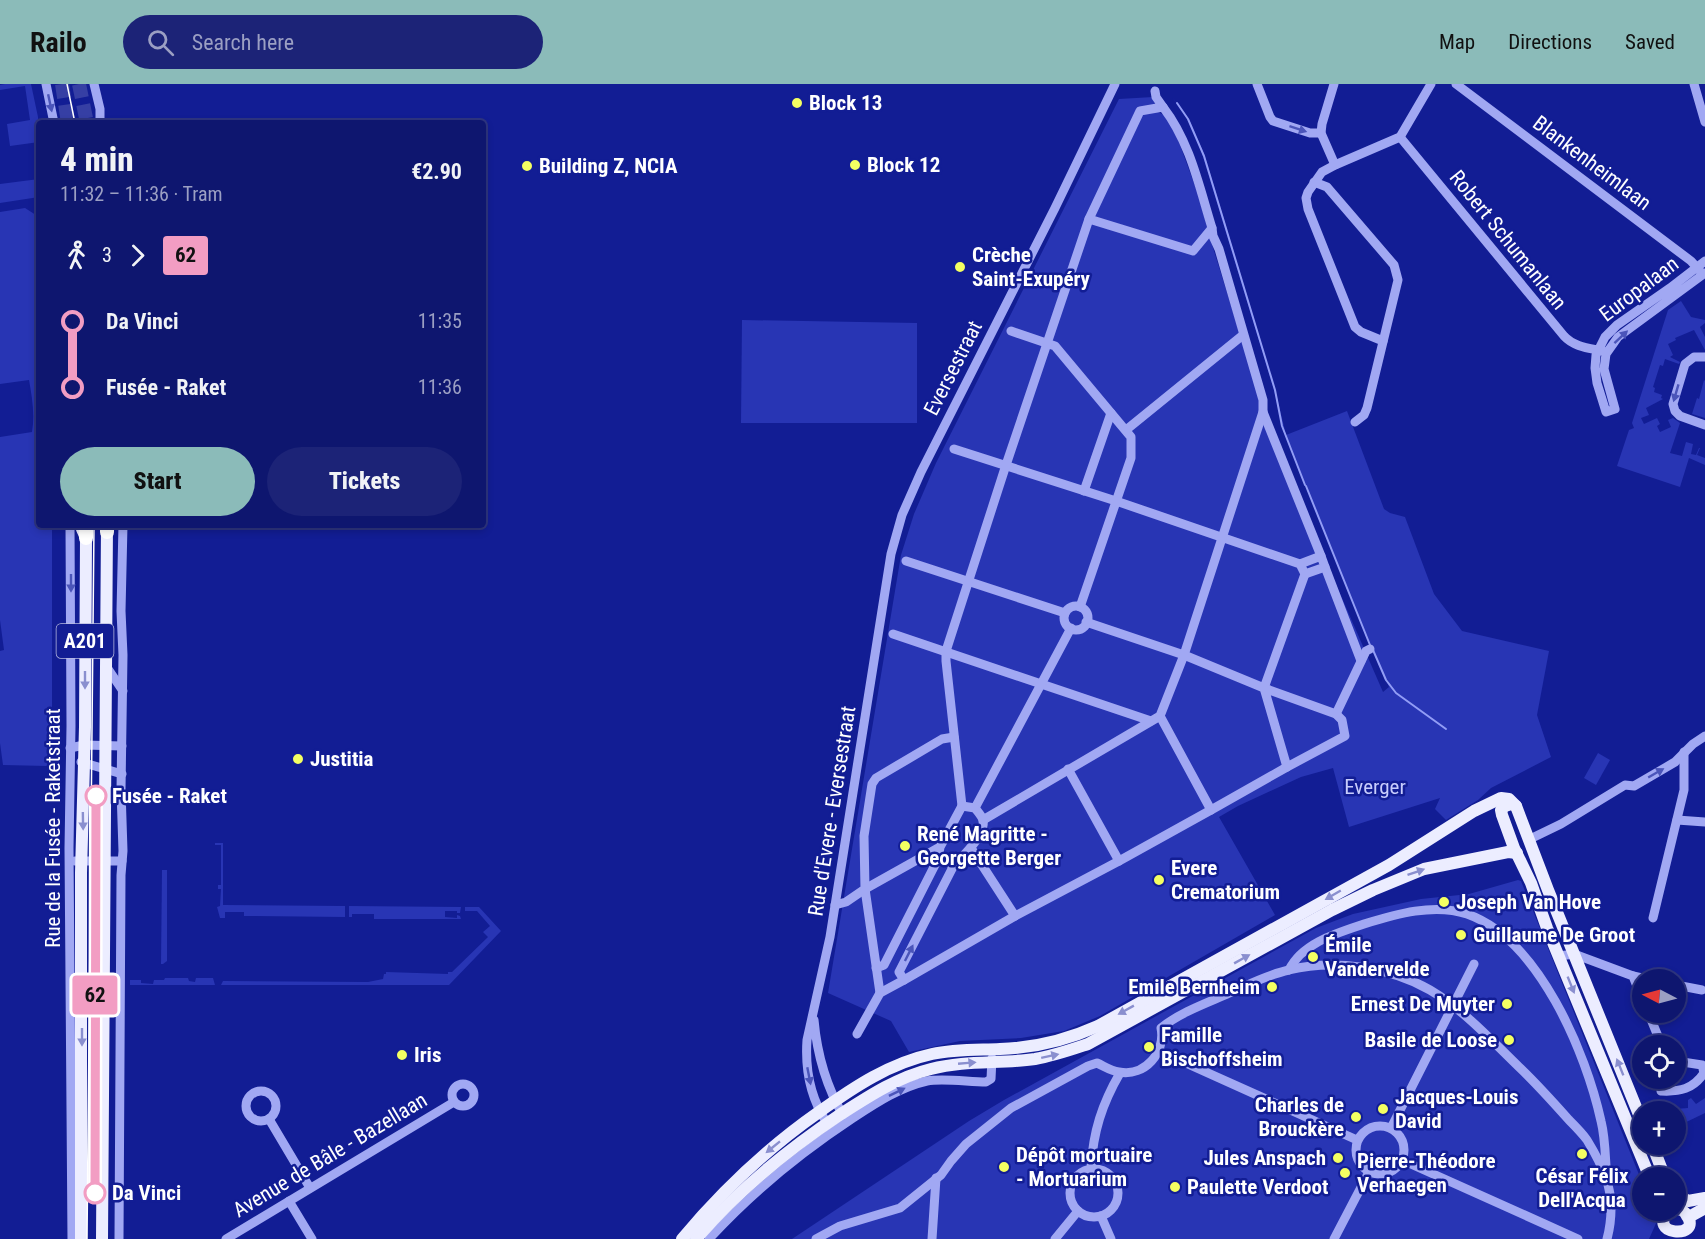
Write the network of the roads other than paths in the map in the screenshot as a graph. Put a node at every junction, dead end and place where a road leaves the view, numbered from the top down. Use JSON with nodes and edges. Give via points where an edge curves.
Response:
{"nodes":[{"id":1,"x":46,"y":84,"type":"edge"},
{"id":2,"x":94,"y":84,"type":"edge"},
{"id":3,"x":1115,"y":84,"type":"edge"},
{"id":4,"x":1257,"y":84,"type":"edge"},
{"id":5,"x":1334,"y":84,"type":"edge"},
{"id":6,"x":1431,"y":84,"type":"edge"},
{"id":7,"x":1456,"y":84,"type":"edge"},
{"id":8,"x":1694,"y":84,"type":"edge"},
{"id":9,"x":1155,"y":91,"type":"dead end"},
{"id":10,"x":1163,"y":106,"type":"junction"},
{"id":11,"x":53,"y":120,"type":"edge"},
{"id":12,"x":100,"y":120,"type":"edge"},
{"id":13,"x":1705,"y":122,"type":"edge"},
{"id":14,"x":1321,"y":133,"type":"junction"},
{"id":15,"x":1400,"y":137,"type":"junction"},
{"id":16,"x":1335,"y":165,"type":"junction"},
{"id":17,"x":1314,"y":182,"type":"junction"},
{"id":18,"x":1089,"y":219,"type":"junction"},
{"id":19,"x":1212,"y":228,"type":"junction"},
{"id":20,"x":1703,"y":269,"type":"edge"},
{"id":21,"x":1011,"y":331,"type":"dead end"},
{"id":22,"x":1243,"y":335,"type":"junction"},
{"id":23,"x":1383,"y":342,"type":"junction"},
{"id":24,"x":1048,"y":343,"type":"junction"},
{"id":25,"x":1603,"y":351,"type":"junction"},
{"id":26,"x":1705,"y":357,"type":"edge"},
{"id":27,"x":1610,"y":410,"type":"dead end"},
{"id":28,"x":1263,"y":412,"type":"junction"},
{"id":29,"x":1111,"y":413,"type":"junction"},
{"id":30,"x":1355,"y":422,"type":"dead end"},
{"id":31,"x":1705,"y":425,"type":"edge"},
{"id":32,"x":1126,"y":430,"type":"junction"},
{"id":33,"x":954,"y":449,"type":"dead end"},
{"id":34,"x":1006,"y":466,"type":"junction"},
{"id":35,"x":1084,"y":491,"type":"junction"},
{"id":36,"x":1116,"y":501,"type":"junction"},
{"id":37,"x":70,"y":528,"type":"edge"},
{"id":38,"x":107,"y":528,"type":"edge"},
{"id":39,"x":123,"y":528,"type":"edge"},
{"id":40,"x":84,"y":529,"type":"edge"},
{"id":41,"x":1223,"y":538,"type":"junction"},
{"id":42,"x":1321,"y":556,"type":"junction"},
{"id":43,"x":906,"y":561,"type":"dead end"},
{"id":44,"x":1300,"y":564,"type":"junction"},
{"id":45,"x":1325,"y":567,"type":"junction"},
{"id":46,"x":1305,"y":574,"type":"junction"},
{"id":47,"x":968,"y":582,"type":"junction"},
{"id":48,"x":1080,"y":607,"type":"junction"},
{"id":49,"x":881,"y":613,"type":"joint"},
{"id":50,"x":1065,"y":613,"type":"junction"},
{"id":51,"x":1086,"y":621,"type":"junction"},
{"id":52,"x":1071,"y":628,"type":"junction"},
{"id":53,"x":893,"y":634,"type":"dead end"},
{"id":54,"x":1370,"y":649,"type":"dead end"},
{"id":55,"x":946,"y":651,"type":"junction"},
{"id":56,"x":1184,"y":655,"type":"junction"},
{"id":57,"x":1361,"y":661,"type":"junction"},
{"id":58,"x":106,"y":666,"type":"junction"},
{"id":59,"x":1041,"y":683,"type":"junction"},
{"id":60,"x":1264,"y":688,"type":"junction"},
{"id":61,"x":123,"y":691,"type":"junction"},
{"id":62,"x":1336,"y":714,"type":"junction"},
{"id":63,"x":1155,"y":719,"type":"junction"},
{"id":64,"x":1705,"y":736,"type":"edge"},
{"id":65,"x":954,"y":737,"type":"junction"},
{"id":66,"x":84,"y":745,"type":"junction"},
{"id":67,"x":106,"y":745,"type":"junction"},
{"id":68,"x":122,"y":746,"type":"junction"},
{"id":69,"x":70,"y":753,"type":"junction"},
{"id":70,"x":1684,"y":753,"type":"junction"},
{"id":71,"x":83,"y":762,"type":"junction"},
{"id":72,"x":1287,"y":767,"type":"junction"},
{"id":73,"x":106,"y":769,"type":"junction"},
{"id":74,"x":1068,"y":769,"type":"junction"},
{"id":75,"x":122,"y":774,"type":"junction"},
{"id":76,"x":121,"y":790,"type":"junction"},
{"id":77,"x":962,"y":806,"type":"junction"},
{"id":78,"x":1516,"y":806,"type":"junction"},
{"id":79,"x":106,"y":807,"type":"junction"},
{"id":80,"x":975,"y":808,"type":"junction"},
{"id":81,"x":1211,"y":810,"type":"junction"},
{"id":82,"x":983,"y":820,"type":"junction"},
{"id":83,"x":1677,"y":820,"type":"junction"},
{"id":84,"x":1705,"y":822,"type":"edge"},
{"id":85,"x":1530,"y":839,"type":"junction"},
{"id":86,"x":940,"y":847,"type":"junction"},
{"id":87,"x":971,"y":848,"type":"junction"},
{"id":88,"x":1517,"y":853,"type":"junction"},
{"id":89,"x":938,"y":859,"type":"junction"},
{"id":90,"x":76,"y":861,"type":"junction"},
{"id":91,"x":105,"y":861,"type":"junction"},
{"id":92,"x":122,"y":861,"type":"junction"},
{"id":93,"x":1119,"y":861,"type":"junction"},
{"id":94,"x":954,"y":865,"type":"junction"},
{"id":95,"x":1543,"y":877,"type":"junction"},
{"id":96,"x":1531,"y":883,"type":"junction"},
{"id":97,"x":865,"y":889,"type":"junction"},
{"id":98,"x":835,"y":905,"type":"junction"},
{"id":99,"x":1015,"y":916,"type":"junction"},
{"id":100,"x":1653,"y":918,"type":"dead end"},
{"id":101,"x":1574,"y":954,"type":"junction"},
{"id":102,"x":1559,"y":956,"type":"junction"},
{"id":103,"x":1474,"y":964,"type":"dead end"},
{"id":104,"x":880,"y":966,"type":"junction"},
{"id":105,"x":1288,"y":970,"type":"junction"},
{"id":106,"x":902,"y":976,"type":"junction"},
{"id":107,"x":1632,"y":976,"type":"edge"},
{"id":108,"x":1686,"y":987,"type":"edge"},
{"id":109,"x":1702,"y":990,"type":"dead end"},
{"id":110,"x":880,"y":993,"type":"junction"},
{"id":111,"x":1452,"y":1006,"type":"junction"},
{"id":112,"x":813,"y":1013,"type":"junction"},
{"id":113,"x":858,"y":1034,"type":"dead end"},
{"id":114,"x":1159,"y":1051,"type":"junction"},
{"id":115,"x":992,"y":1056,"type":"junction"},
{"id":116,"x":1686,"y":1063,"type":"edge"},
{"id":117,"x":1120,"y":1073,"type":"junction"},
{"id":118,"x":1661,"y":1089,"type":"edge"},
{"id":119,"x":835,"y":1100,"type":"junction"},
{"id":120,"x":1634,"y":1101,"type":"edge"},
{"id":121,"x":454,"y":1102,"type":"dead end"},
{"id":122,"x":819,"y":1111,"type":"junction"},
{"id":123,"x":844,"y":1118,"type":"junction"},
{"id":124,"x":269,"y":1119,"type":"dead end"},
{"id":125,"x":827,"y":1123,"type":"junction"},
{"id":126,"x":1391,"y":1128,"type":"junction"},
{"id":127,"x":1358,"y":1140,"type":"junction"},
{"id":128,"x":1402,"y":1160,"type":"junction"},
{"id":129,"x":1645,"y":1167,"type":"edge"},
{"id":130,"x":1091,"y":1168,"type":"junction"},
{"id":131,"x":1369,"y":1172,"type":"junction"},
{"id":132,"x":936,"y":1178,"type":"junction"},
{"id":133,"x":1607,"y":1181,"type":"junction"},
{"id":134,"x":310,"y":1188,"type":"junction"},
{"id":135,"x":1686,"y":1200,"type":"edge"},
{"id":136,"x":1705,"y":1200,"type":"edge"},
{"id":137,"x":289,"y":1201,"type":"junction"},
{"id":138,"x":1686,"y":1207,"type":"edge"},
{"id":139,"x":1705,"y":1208,"type":"edge"},
{"id":140,"x":1686,"y":1210,"type":"edge"},
{"id":141,"x":1078,"y":1211,"type":"junction"},
{"id":142,"x":1101,"y":1216,"type":"junction"},
{"id":143,"x":1686,"y":1220,"type":"edge"},
{"id":144,"x":1665,"y":1221,"type":"edge"},
{"id":145,"x":1679,"y":1236,"type":"edge"},
{"id":146,"x":72,"y":1239,"type":"edge"},
{"id":147,"x":81,"y":1239,"type":"edge"},
{"id":148,"x":102,"y":1239,"type":"edge"},
{"id":149,"x":119,"y":1239,"type":"edge"},
{"id":150,"x":226,"y":1239,"type":"edge"},
{"id":151,"x":312,"y":1239,"type":"edge"},
{"id":152,"x":682,"y":1239,"type":"edge"},
{"id":153,"x":696,"y":1239,"type":"edge"},
{"id":154,"x":710,"y":1239,"type":"edge"},
{"id":155,"x":816,"y":1239,"type":"edge"},
{"id":156,"x":932,"y":1239,"type":"edge"},
{"id":157,"x":1055,"y":1239,"type":"edge"},
{"id":158,"x":1111,"y":1239,"type":"edge"},
{"id":159,"x":1335,"y":1239,"type":"edge"},
{"id":160,"x":1578,"y":1239,"type":"edge"},
{"id":161,"x":1607,"y":1239,"type":"edge"}],
"edges":[{"from":1,"to":11,"type":"street","one_way":true},
{"from":2,"to":12,"type":"street"},
{"from":3,"to":49,"type":"street","name":"Eversestraat","via":[[915,485],[894,542]]},
{"from":4,"to":14,"type":"street","one_way":true,"via":[[1273,121]]},
{"from":5,"to":14,"type":"street"},
{"from":6,"to":15,"type":"street"},
{"from":7,"to":20,"type":"street","name":"Blankenheimlaan"},
{"from":8,"to":13,"type":"street"},
{"from":9,"to":10,"type":"street"},
{"from":10,"to":18,"type":"street","via":[[1140,111]]},
{"from":10,"to":19,"type":"street","via":[[1185,141]]},
{"from":14,"to":16,"type":"street"},
{"from":15,"to":16,"type":"street"},
{"from":15,"to":25,"type":"street","name":"Robert Schumanlaan","via":[[1569,342]]},
{"from":16,"to":17,"type":"street"},
{"from":17,"to":23,"type":"street","via":[[1306,198],[1308,209],[1355,327]]},
{"from":17,"to":23,"type":"street","via":[[1327,187],[1394,265],[1398,280]]},
{"from":18,"to":19,"type":"street","via":[[1193,251]]},
{"from":18,"to":24,"type":"street"},
{"from":19,"to":22,"type":"street"},
{"from":20,"to":25,"type":"street","name":"Europalaan"},
{"from":21,"to":24,"type":"street"},
{"from":22,"to":28,"type":"street","via":[[1263,400]]},
{"from":22,"to":32,"type":"street"},
{"from":23,"to":30,"type":"street","via":[[1367,408]]},
{"from":24,"to":29,"type":"street","via":[[1055,346]]},
{"from":24,"to":34,"type":"street"},
{"from":25,"to":27,"type":"street","name":"Europalaan"},
{"from":26,"to":31,"type":"street","one_way":true,"via":[[1694,357],[1685,364],[1673,404],[1679,415]]},
{"from":28,"to":41,"type":"street"},
{"from":28,"to":42,"type":"street"},
{"from":29,"to":32,"type":"street"},
{"from":29,"to":35,"type":"street"},
{"from":32,"to":36,"type":"street","via":[[1131,437],[1131,458]]},
{"from":33,"to":34,"type":"street"},
{"from":34,"to":35,"type":"street"},
{"from":34,"to":47,"type":"street"},
{"from":35,"to":36,"type":"street"},
{"from":36,"to":41,"type":"street"},
{"from":36,"to":48,"type":"street"},
{"from":37,"to":69,"type":"street","name":"Rue de la Fusée - Raketstraat","one_way":true},
{"from":38,"to":58,"type":"main road","number":"A201"},
{"from":39,"to":61,"type":"street"},
{"from":40,"to":66,"type":"main road","number":"A201","one_way":true},
{"from":41,"to":44,"type":"street"},
{"from":41,"to":56,"type":"street"},
{"from":42,"to":44,"type":"street"},
{"from":42,"to":45,"type":"street"},
{"from":43,"to":47,"type":"street"},
{"from":44,"to":46,"type":"street"},
{"from":45,"to":46,"type":"street"},
{"from":45,"to":57,"type":"street"},
{"from":46,"to":60,"type":"street"},
{"from":47,"to":50,"type":"street"},
{"from":47,"to":55,"type":"street"},
{"from":48,"to":50,"type":"street","via":[[1073,606]]},
{"from":48,"to":51,"type":"street","via":[[1087,614]]},
{"from":49,"to":98,"type":"street","name":"Rue d'Evere - Eversestraat"},
{"from":50,"to":52,"type":"street","via":[[1064,621]]},
{"from":51,"to":52,"type":"street","via":[[1079,629]]},
{"from":51,"to":56,"type":"street"},
{"from":52,"to":59,"type":"street"},
{"from":53,"to":55,"type":"street"},
{"from":54,"to":57,"type":"street"},
{"from":55,"to":59,"type":"street"},
{"from":55,"to":65,"type":"street"},
{"from":56,"to":60,"type":"street"},
{"from":56,"to":63,"type":"street"},
{"from":57,"to":62,"type":"street"},
{"from":58,"to":61,"type":"street"},
{"from":58,"to":67,"type":"main road","number":"A201"},
{"from":59,"to":63,"type":"street"},
{"from":59,"to":80,"type":"street"},
{"from":60,"to":62,"type":"street"},
{"from":60,"to":72,"type":"street"},
{"from":61,"to":68,"type":"street"},
{"from":62,"to":72,"type":"street","via":[[1342,720],[1345,736]]},
{"from":63,"to":74,"type":"street"},
{"from":63,"to":81,"type":"street"},
{"from":64,"to":70,"type":"street"},
{"from":65,"to":77,"type":"street"},
{"from":65,"to":97,"type":"street","via":[[942,739],[872,784],[864,836]]},
{"from":66,"to":67,"type":"street"},
{"from":66,"to":69,"type":"street"},
{"from":66,"to":71,"type":"main road"},
{"from":67,"to":68,"type":"street"},
{"from":67,"to":73,"type":"main road"},
{"from":68,"to":75,"type":"street"},
{"from":69,"to":71,"type":"street"},
{"from":69,"to":90,"type":"street","name":"Rue de la Fusée - Raketstraat"},
{"from":70,"to":83,"type":"street","via":[[1684,790]]},
{"from":85,"to":70,"type":"street","one_way":true,"via":[[1625,785],[1634,786]]},
{"from":71,"to":73,"type":"street"},
{"from":71,"to":90,"type":"main road","one_way":true},
{"from":72,"to":81,"type":"street"},
{"from":73,"to":75,"type":"street"},
{"from":73,"to":79,"type":"main road"},
{"from":74,"to":82,"type":"street"},
{"from":74,"to":93,"type":"street"},
{"from":75,"to":76,"type":"street"},
{"from":76,"to":79,"type":"street"},
{"from":76,"to":92,"type":"street"},
{"from":77,"to":80,"type":"street"},
{"from":77,"to":86,"type":"street"},
{"from":78,"to":85,"type":"main road"},
{"from":78,"to":88,"type":"main road","via":[[1507,805],[1501,810]]},
{"from":78,"to":115,"type":"main road","one_way":true,"via":[[1501,798],[1473,811],[1389,865],[1098,1026],[1057,1041]]},
{"from":79,"to":91,"type":"main road"},
{"from":80,"to":82,"type":"street"},
{"from":81,"to":93,"type":"street"},
{"from":82,"to":87,"type":"street"},
{"from":83,"to":84,"type":"street"},
{"from":83,"to":100,"type":"street"},
{"from":85,"to":95,"type":"main road"},
{"from":86,"to":89,"type":"street"},
{"from":86,"to":97,"type":"street"},
{"from":87,"to":94,"type":"street"},
{"from":87,"to":99,"type":"street"},
{"from":88,"to":96,"type":"main road"},
{"from":115,"to":88,"type":"main road","one_way":true,"via":[[1036,1059],[1088,1044],[1332,910],[1402,877],[1451,863]]},
{"from":89,"to":94,"type":"street"},
{"from":89,"to":104,"type":"street"},
{"from":90,"to":91,"type":"street"},
{"from":90,"to":146,"type":"street","name":"Rue de la Fusée - Raketstraat"},
{"from":90,"to":147,"type":"main road","one_way":true},
{"from":91,"to":92,"type":"street"},
{"from":91,"to":148,"type":"main road"},
{"from":92,"to":149,"type":"street"},
{"from":93,"to":99,"type":"street"},
{"from":106,"to":94,"type":"street","one_way":true},
{"from":95,"to":96,"type":"main road"},
{"from":95,"to":101,"type":"main road"},
{"from":96,"to":102,"type":"main road"},
{"from":97,"to":98,"type":"street"},
{"from":97,"to":104,"type":"street"},
{"from":98,"to":112,"type":"street","name":"Rue d'Evere - Eversestraat"},
{"from":99,"to":106,"type":"street"},
{"from":101,"to":102,"type":"street"},
{"from":101,"to":107,"type":"street"},
{"from":120,"to":101,"type":"main road","one_way":true},
{"from":102,"to":129,"type":"main road","one_way":true},
{"from":103,"to":111,"type":"street"},
{"from":104,"to":106,"type":"street"},
{"from":104,"to":110,"type":"street"},
{"from":105,"to":111,"type":"street","via":[[1330,966],[1392,974],[1430,990]]},
{"from":105,"to":114,"type":"street","via":[[1184,1014],[1161,1028]]},
{"from":105,"to":133,"type":"street","via":[[1294,959],[1313,945],[1387,917],[1434,909],[1465,913],[1493,927],[1535,969],[1568,1025],[1594,1091],[1602,1124]]},
{"from":106,"to":110,"type":"street"},
{"from":108,"to":109,"type":"street"},
{"from":110,"to":113,"type":"street"},
{"from":111,"to":126,"type":"street"},
{"from":111,"to":133,"type":"street","via":[[1544,1092],[1586,1138]]},
{"from":112,"to":119,"type":"street","name":"Rue d'Evere - Eversestraat","via":[[822,1062]]},
{"from":112,"to":122,"type":"street","name":"Rue d'Evere - Eversestraat","one_way":true,"via":[[806,1054]]},
{"from":114,"to":117,"type":"street","via":[[1141,1069]]},
{"from":114,"to":127,"type":"street"},
{"from":115,"to":119,"type":"main road","via":[[954,1051],[915,1059],[878,1073]]},
{"from":123,"to":115,"type":"main road","one_way":true,"via":[[856,1104],[918,1073]]},
{"from":123,"to":115,"type":"street","one_way":true,"via":[[928,1080],[986,1082],[991,1078]]},
{"from":116,"to":118,"type":"street","via":[[1702,1065],[1704,1073],[1699,1081],[1676,1092]]},
{"from":117,"to":130,"type":"street","via":[[1096,1127]]},
{"from":117,"to":132,"type":"street","via":[[1097,1063],[1011,1108],[966,1144]]},
{"from":119,"to":122,"type":"main road"},
{"from":119,"to":123,"type":"street","name":"Rue d'Evere - Eversestraat"},
{"from":121,"to":134,"type":"street","name":"Avenue de Bâle - Bazellaan"},
{"from":122,"to":125,"type":"street","name":"Rue d'Evere - Eversestraat"},
{"from":122,"to":152,"type":"main road","one_way":true,"via":[[742,1173]]},
{"from":123,"to":125,"type":"main road"},
{"from":123,"to":154,"type":"street","via":[[744,1203]]},
{"from":124,"to":134,"type":"street"},
{"from":125,"to":153,"type":"main road","via":[[767,1168]]},
{"from":126,"to":127,"type":"street","via":[[1371,1127]]},
{"from":126,"to":128,"type":"street","via":[[1403,1141]]},
{"from":127,"to":131,"type":"street","via":[[1356,1155]]},
{"from":128,"to":131,"type":"street","via":[[1388,1173]]},
{"from":128,"to":160,"type":"street"},
{"from":130,"to":141,"type":"street","via":[[1072,1182],[1070,1198]]},
{"from":130,"to":142,"type":"street","via":[[1105,1171],[1118,1189],[1116,1203]]},
{"from":131,"to":159,"type":"street"},
{"from":132,"to":155,"type":"street","via":[[900,1208],[840,1226]]},
{"from":132,"to":156,"type":"street"},
{"from":133,"to":161,"type":"street","via":[[1611,1209]]},
{"from":134,"to":137,"type":"street","name":"Avenue de Bâle - Bazellaan"},
{"from":135,"to":136,"type":"main road"},
{"from":136,"to":138,"type":"main road"},
{"from":137,"to":150,"type":"street","name":"Avenue de Bâle - Bazellaan"},
{"from":137,"to":151,"type":"street"},
{"from":139,"to":140,"type":"main road"},
{"from":141,"to":142,"type":"street"},
{"from":141,"to":157,"type":"street"},
{"from":142,"to":158,"type":"street"},
{"from":143,"to":145,"type":"main road","via":[[1687,1229]]},
{"from":144,"to":145,"type":"main road","via":[[1668,1231]]}]}
